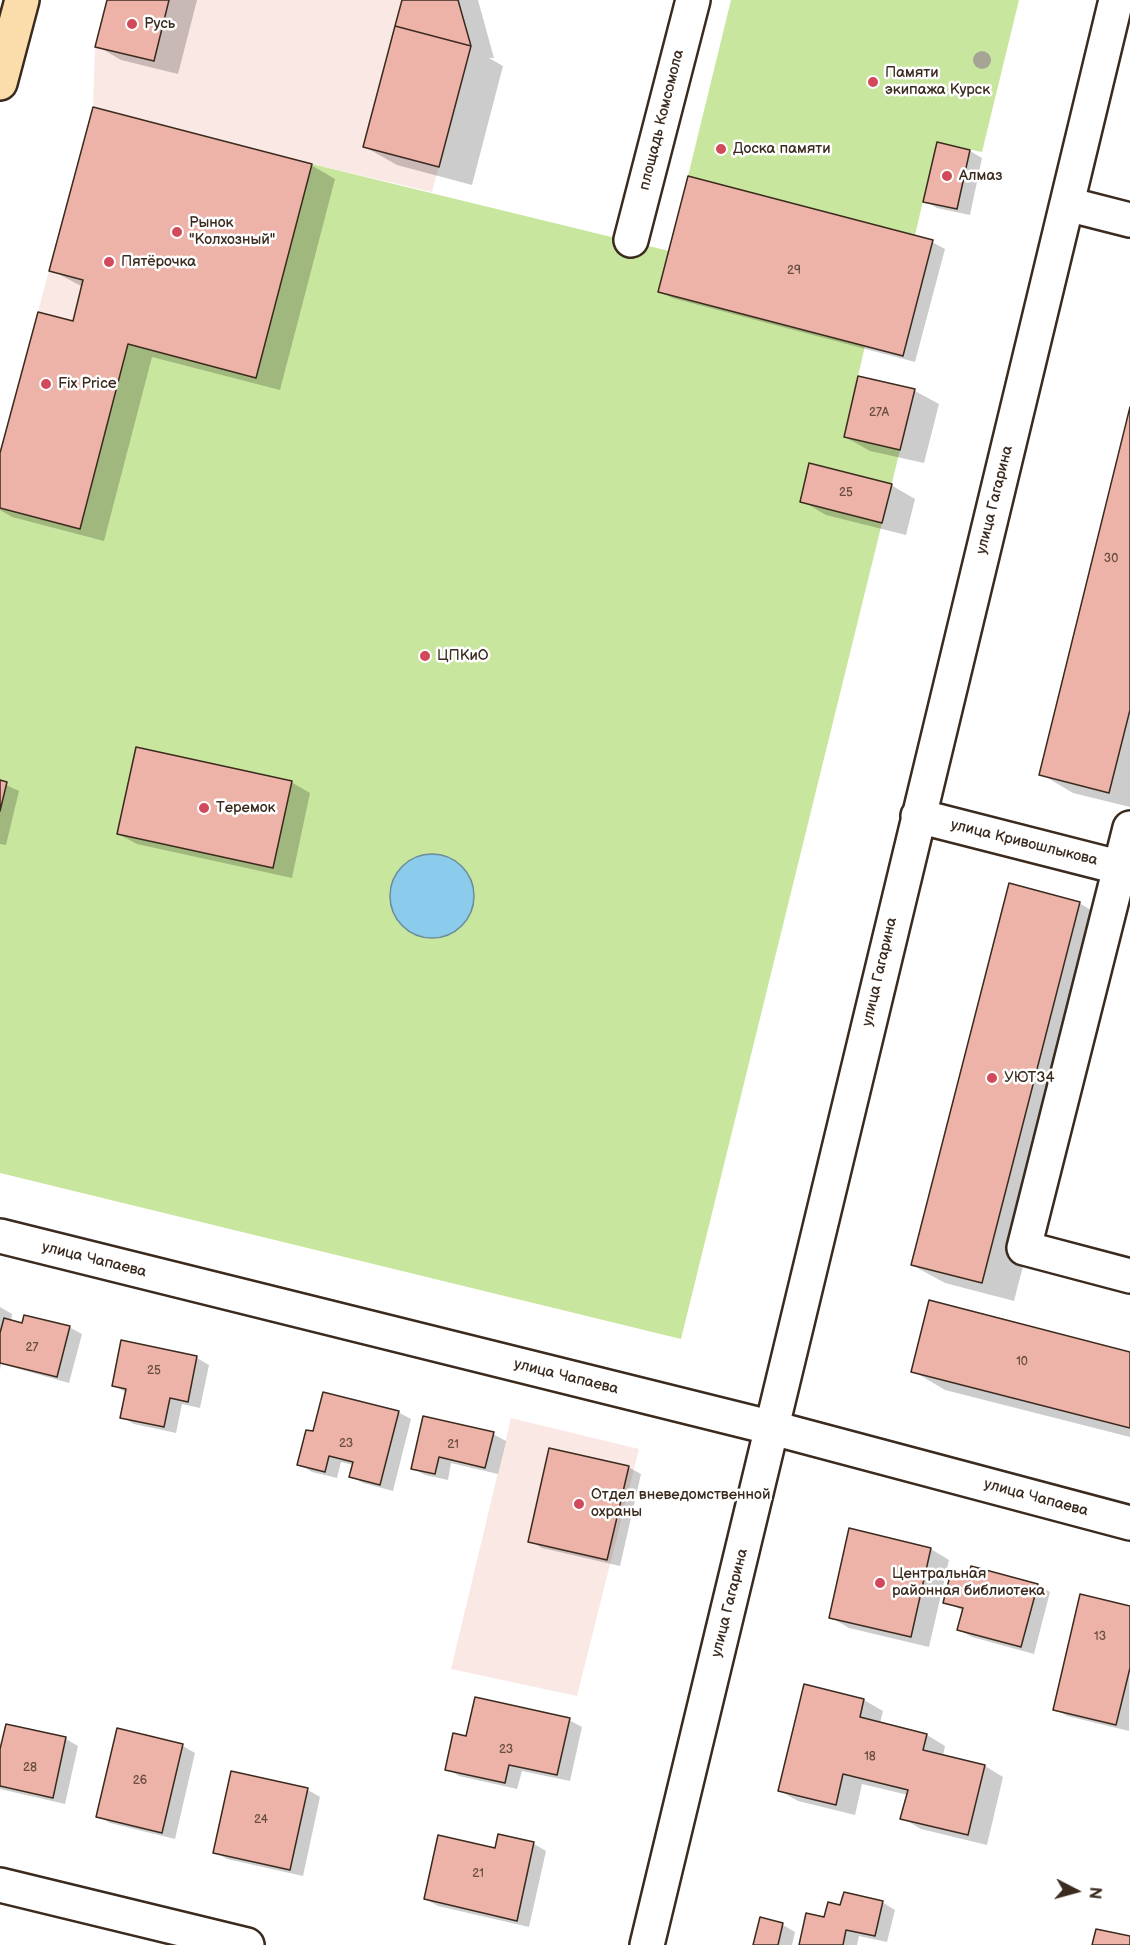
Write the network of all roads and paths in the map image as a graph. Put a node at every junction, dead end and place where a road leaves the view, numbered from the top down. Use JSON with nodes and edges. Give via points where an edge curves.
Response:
{"nodes":[{"id":1,"x":22,"y":0,"type":"edge"},
{"id":2,"x":693,"y":0,"type":"edge"},
{"id":3,"x":1116,"y":0,"type":"edge"},
{"id":4,"x":0,"y":83,"type":"edge"},
{"id":5,"x":1066,"y":204,"type":"junction"},
{"id":6,"x":1130,"y":220,"type":"edge"},
{"id":7,"x":632,"y":240,"type":"dead end"},
{"id":8,"x":918,"y":816,"type":"junction"},
{"id":9,"x":1130,"y":828,"type":"edge"},
{"id":10,"x":1125,"y":868,"type":"edge"},
{"id":11,"x":0,"y":1236,"type":"edge"},
{"id":12,"x":1130,"y":1276,"type":"edge"},
{"id":13,"x":772,"y":1428,"type":"junction"},
{"id":14,"x":1130,"y":1523,"type":"edge"},
{"id":15,"x":0,"y":1885,"type":"edge"},
{"id":16,"x":247,"y":1945,"type":"edge"},
{"id":17,"x":647,"y":1945,"type":"edge"}],
"edges":[{"from":1,"to":4,"type":"main road"},
{"from":2,"to":7,"type":"street","name":"площадь Комсомола"},
{"from":3,"to":5,"type":"street","name":"улица Гагарина"},
{"from":5,"to":6,"type":"street"},
{"from":5,"to":8,"type":"street","name":"улица Гагарина"},
{"from":8,"to":10,"type":"street","name":"улица Кривошлыкова"},
{"from":8,"to":13,"type":"street","name":"улица Гагарина"},
{"from":9,"to":10,"type":"street"},
{"from":10,"to":12,"type":"street","via":[[1024,1248]]},
{"from":11,"to":13,"type":"street","name":"улица Чапаева"},
{"from":13,"to":14,"type":"street","name":"улица Чапаева"},
{"from":13,"to":17,"type":"street","name":"улица Гагарина"},
{"from":15,"to":16,"type":"street"}]}
